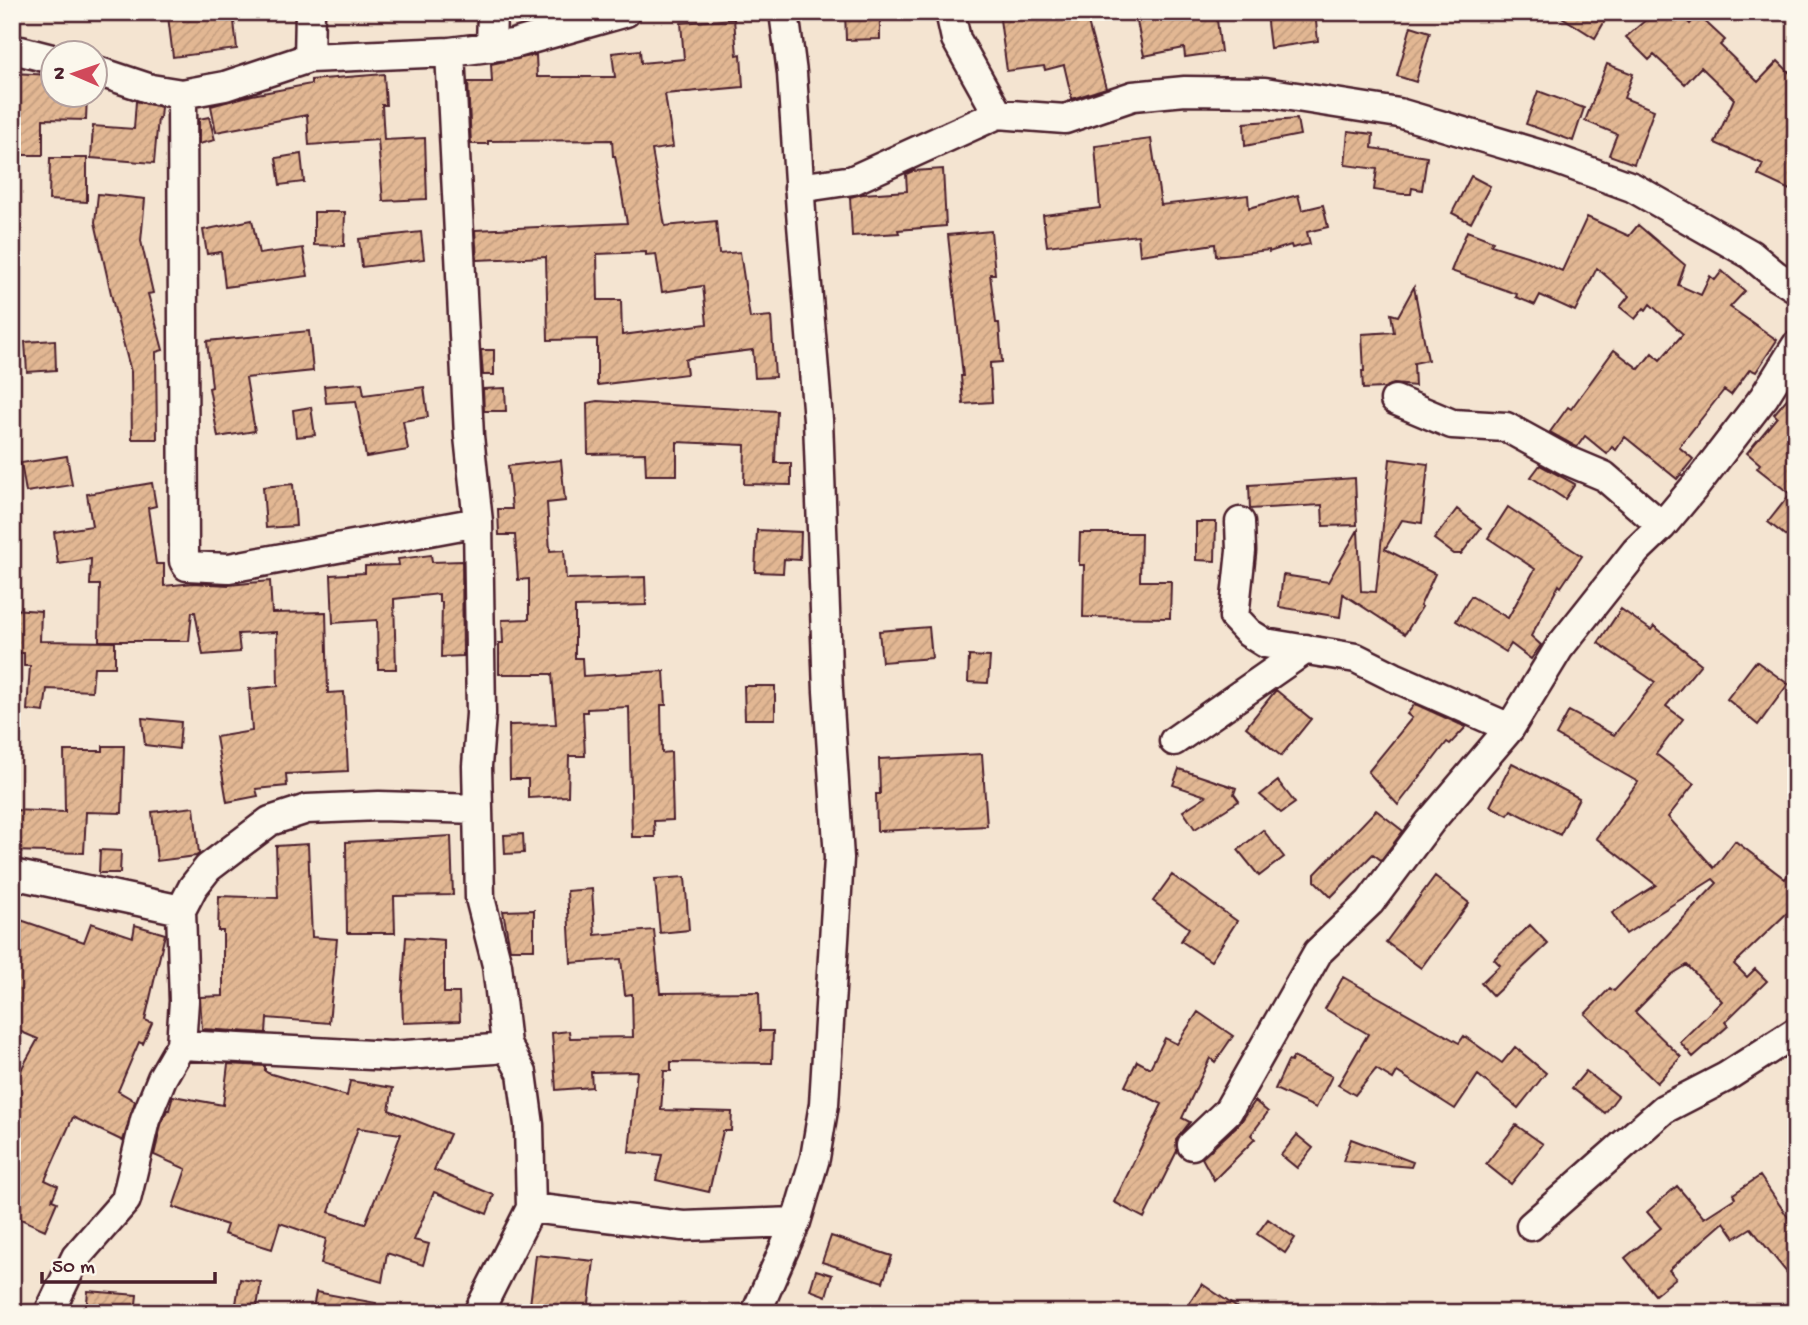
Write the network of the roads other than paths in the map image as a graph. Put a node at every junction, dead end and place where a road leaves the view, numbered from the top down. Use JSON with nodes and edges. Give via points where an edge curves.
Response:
{"nodes":[{"id":1,"x":310,"y":12,"type":"edge"},
{"id":2,"x":492,"y":12,"type":"edge"},
{"id":3,"x":626,"y":12,"type":"edge"},
{"id":4,"x":950,"y":12,"type":"edge"},
{"id":5,"x":778,"y":14,"type":"edge"},
{"id":6,"x":491,"y":47,"type":"junction"},
{"id":7,"x":12,"y":51,"type":"edge"},
{"id":8,"x":450,"y":52,"type":"junction"},
{"id":9,"x":38,"y":56,"type":"edge"},
{"id":10,"x":309,"y":58,"type":"junction"},
{"id":11,"x":108,"y":75,"type":"edge"},
{"id":12,"x":182,"y":94,"type":"junction"},
{"id":13,"x":998,"y":114,"type":"junction"},
{"id":14,"x":799,"y":188,"type":"junction"},
{"id":15,"x":1796,"y":288,"type":"edge"},
{"id":16,"x":1796,"y":346,"type":"edge"},
{"id":17,"x":1395,"y":400,"type":"dead end"},
{"id":18,"x":478,"y":522,"type":"junction"},
{"id":19,"x":1240,"y":522,"type":"dead end"},
{"id":20,"x":1662,"y":526,"type":"junction"},
{"id":21,"x":1306,"y":649,"type":"junction"},
{"id":22,"x":1510,"y":728,"type":"junction"},
{"id":23,"x":1174,"y":741,"type":"dead end"},
{"id":24,"x":478,"y":808,"type":"junction"},
{"id":25,"x":12,"y":874,"type":"edge"},
{"id":26,"x":181,"y":910,"type":"junction"},
{"id":27,"x":1794,"y":1037,"type":"edge"},
{"id":28,"x":506,"y":1044,"type":"junction"},
{"id":29,"x":181,"y":1045,"type":"junction"},
{"id":30,"x":1192,"y":1145,"type":"dead end"},
{"id":31,"x":531,"y":1208,"type":"junction"},
{"id":32,"x":796,"y":1222,"type":"junction"},
{"id":33,"x":1531,"y":1226,"type":"dead end"},
{"id":34,"x":50,"y":1313,"type":"edge"},
{"id":35,"x":478,"y":1313,"type":"edge"},
{"id":36,"x":755,"y":1313,"type":"edge"}],
"edges":[{"from":1,"to":10,"type":"street"},
{"from":2,"to":6,"type":"street"},
{"from":3,"to":6,"type":"street"},
{"from":4,"to":13,"type":"street","via":[[956,39]]},
{"from":5,"to":14,"type":"street","via":[[792,73]]},
{"from":6,"to":8,"type":"street"},
{"from":7,"to":9,"type":"street"},
{"from":8,"to":10,"type":"street"},
{"from":8,"to":18,"type":"street","via":[[469,436]]},
{"from":10,"to":12,"type":"street","via":[[225,86]]},
{"from":11,"to":12,"type":"street"},
{"from":12,"to":18,"type":"street","via":[[187,566],[229,568]]},
{"from":13,"to":14,"type":"street","via":[[853,180]]},
{"from":13,"to":15,"type":"street","via":[[1065,119],[1133,96],[1185,91],[1265,92],[1399,113],[1632,187],[1750,254]]},
{"from":14,"to":32,"type":"street","via":[[818,420],[839,858],[824,1104],[815,1158]]},
{"from":16,"to":20,"type":"street","via":[[1764,397]]},
{"from":17,"to":20,"type":"street","via":[[1452,424],[1506,427],[1604,476]]},
{"from":18,"to":24,"type":"street"},
{"from":19,"to":21,"type":"street","via":[[1234,617],[1265,643]]},
{"from":20,"to":22,"type":"street","via":[[1636,551],[1559,648]]},
{"from":21,"to":22,"type":"street","via":[[1356,657]]},
{"from":21,"to":23,"type":"street"},
{"from":22,"to":30,"type":"street","via":[[1370,902],[1318,952],[1228,1111]]},
{"from":24,"to":26,"type":"street","via":[[307,809],[270,821],[208,868]]},
{"from":24,"to":28,"type":"street","via":[[480,898],[497,965]]},
{"from":25,"to":26,"type":"street"},
{"from":26,"to":29,"type":"street"},
{"from":27,"to":33,"type":"street","via":[[1664,1110]]},
{"from":28,"to":29,"type":"street","via":[[494,1049],[391,1056]]},
{"from":28,"to":31,"type":"street","via":[[522,1073],[529,1125]]},
{"from":29,"to":34,"type":"street","via":[[145,1120],[126,1200],[76,1257]]},
{"from":31,"to":32,"type":"street","via":[[683,1226]]},
{"from":31,"to":35,"type":"street"},
{"from":32,"to":36,"type":"street"}]}
